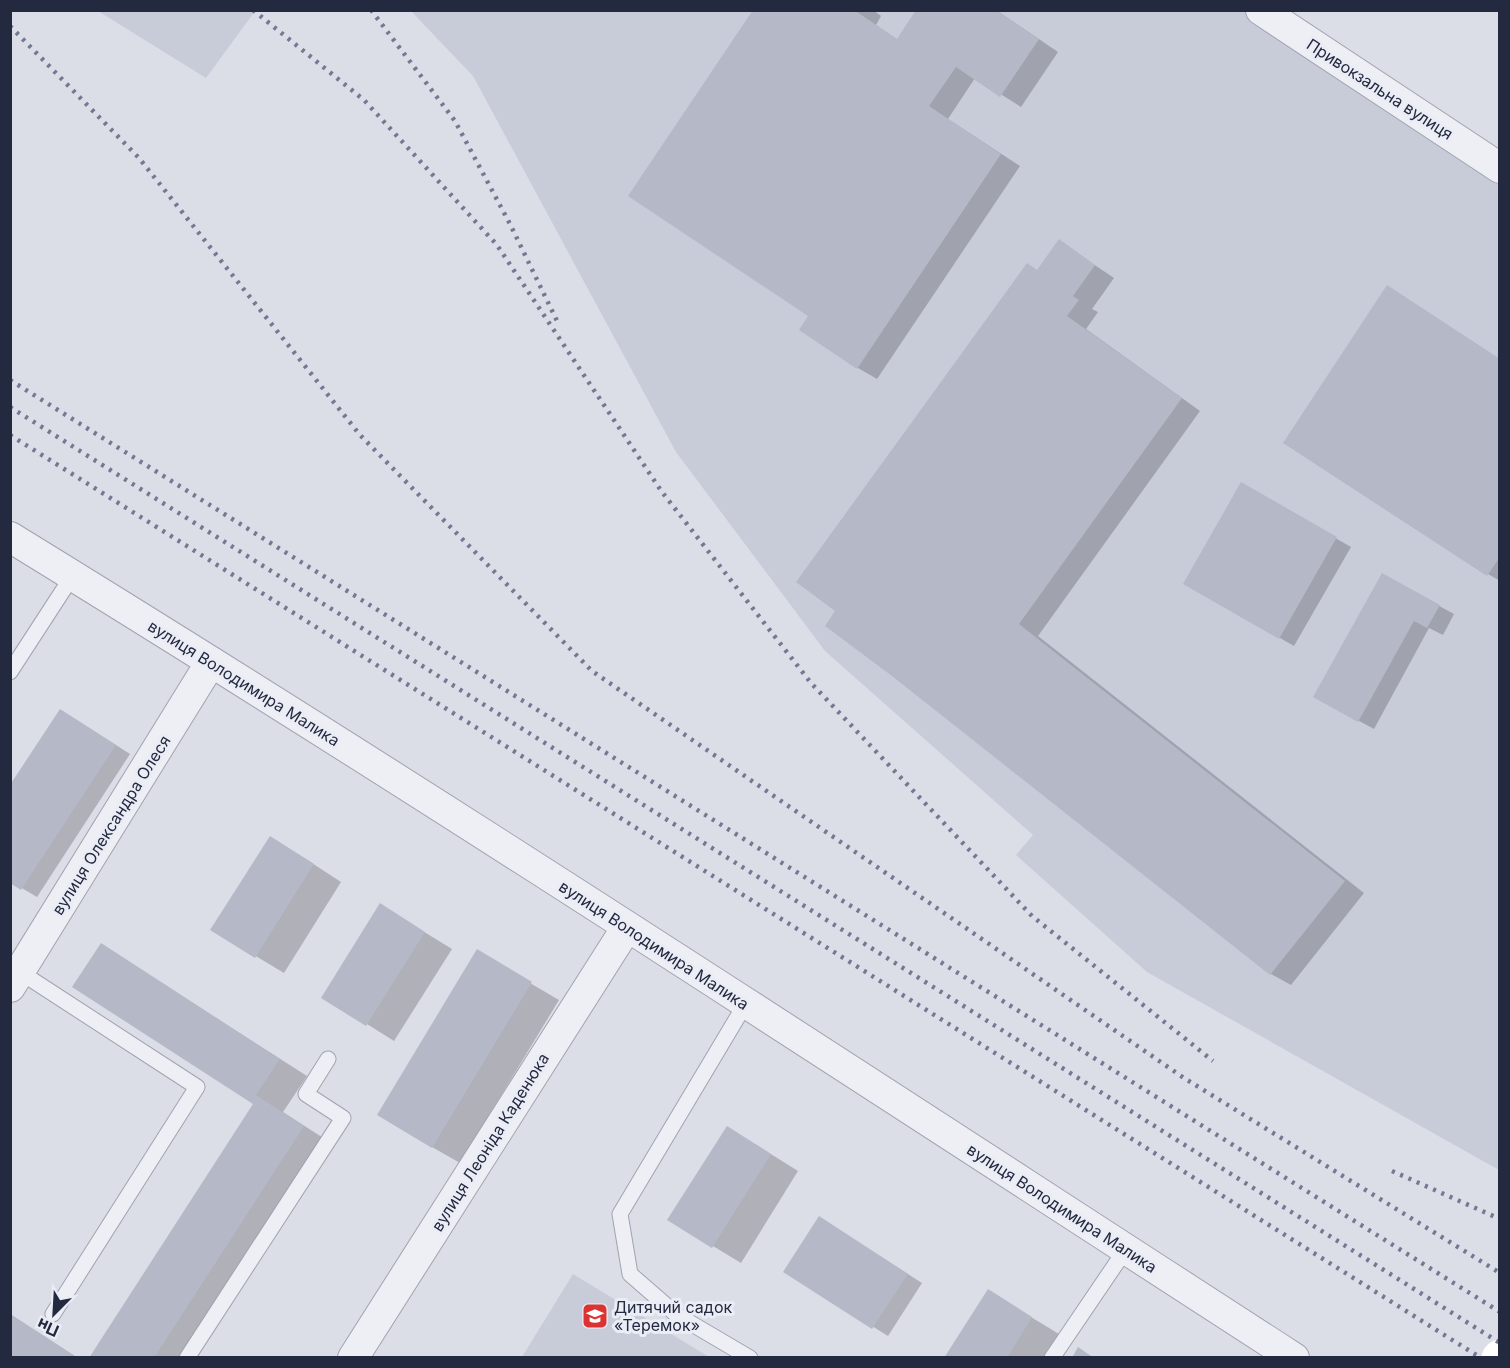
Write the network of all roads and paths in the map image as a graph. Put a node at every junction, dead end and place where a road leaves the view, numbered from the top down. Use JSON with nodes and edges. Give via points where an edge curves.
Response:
{"nodes":[{"id":1,"x":1261,"y":10,"type":"edge"},
{"id":2,"x":1500,"y":168,"type":"edge"},
{"id":3,"x":10,"y":537,"type":"edge"},
{"id":4,"x":73,"y":575,"type":"junction"},
{"id":5,"x":211,"y":662,"type":"junction"},
{"id":6,"x":10,"y":672,"type":"edge"},
{"id":7,"x":627,"y":927,"type":"junction"},
{"id":8,"x":15,"y":980,"type":"edge"},
{"id":9,"x":746,"y":1003,"type":"junction"},
{"id":10,"x":328,"y":1059,"type":"dead end"},
{"id":11,"x":1126,"y":1249,"type":"junction"},
{"id":12,"x":54,"y":1314,"type":"dead end"},
{"id":13,"x":187,"y":1358,"type":"edge"},
{"id":14,"x":353,"y":1358,"type":"edge"},
{"id":15,"x":750,"y":1358,"type":"edge"},
{"id":16,"x":1052,"y":1358,"type":"edge"},
{"id":17,"x":1294,"y":1358,"type":"edge"}],
"edges":[{"from":1,"to":2,"type":"street","name":"Привокзальна вулиця"},
{"from":3,"to":4,"type":"street","name":"вулиця Володимира Малика"},
{"from":4,"to":5,"type":"street","name":"вулиця Володимира Малика"},
{"from":4,"to":6,"type":"lane"},
{"from":5,"to":7,"type":"street","name":"вулиця Володимира Малика"},
{"from":5,"to":8,"type":"street","name":"вулиця Олександра Олеся"},
{"from":7,"to":9,"type":"street","name":"вулиця Володимира Малика"},
{"from":7,"to":14,"type":"street","name":"вулиця Леоніда Каденюка"},
{"from":8,"to":12,"type":"lane","via":[[197,1087]]},
{"from":9,"to":11,"type":"street","name":"вулиця Володимира Малика"},
{"from":9,"to":15,"type":"lane","via":[[620,1214],[630,1274],[677,1315]]},
{"from":10,"to":13,"type":"lane","via":[[306,1094],[342,1118]]},
{"from":11,"to":16,"type":"lane"},
{"from":11,"to":17,"type":"street","name":"вулиця Володимира Малика"}]}
